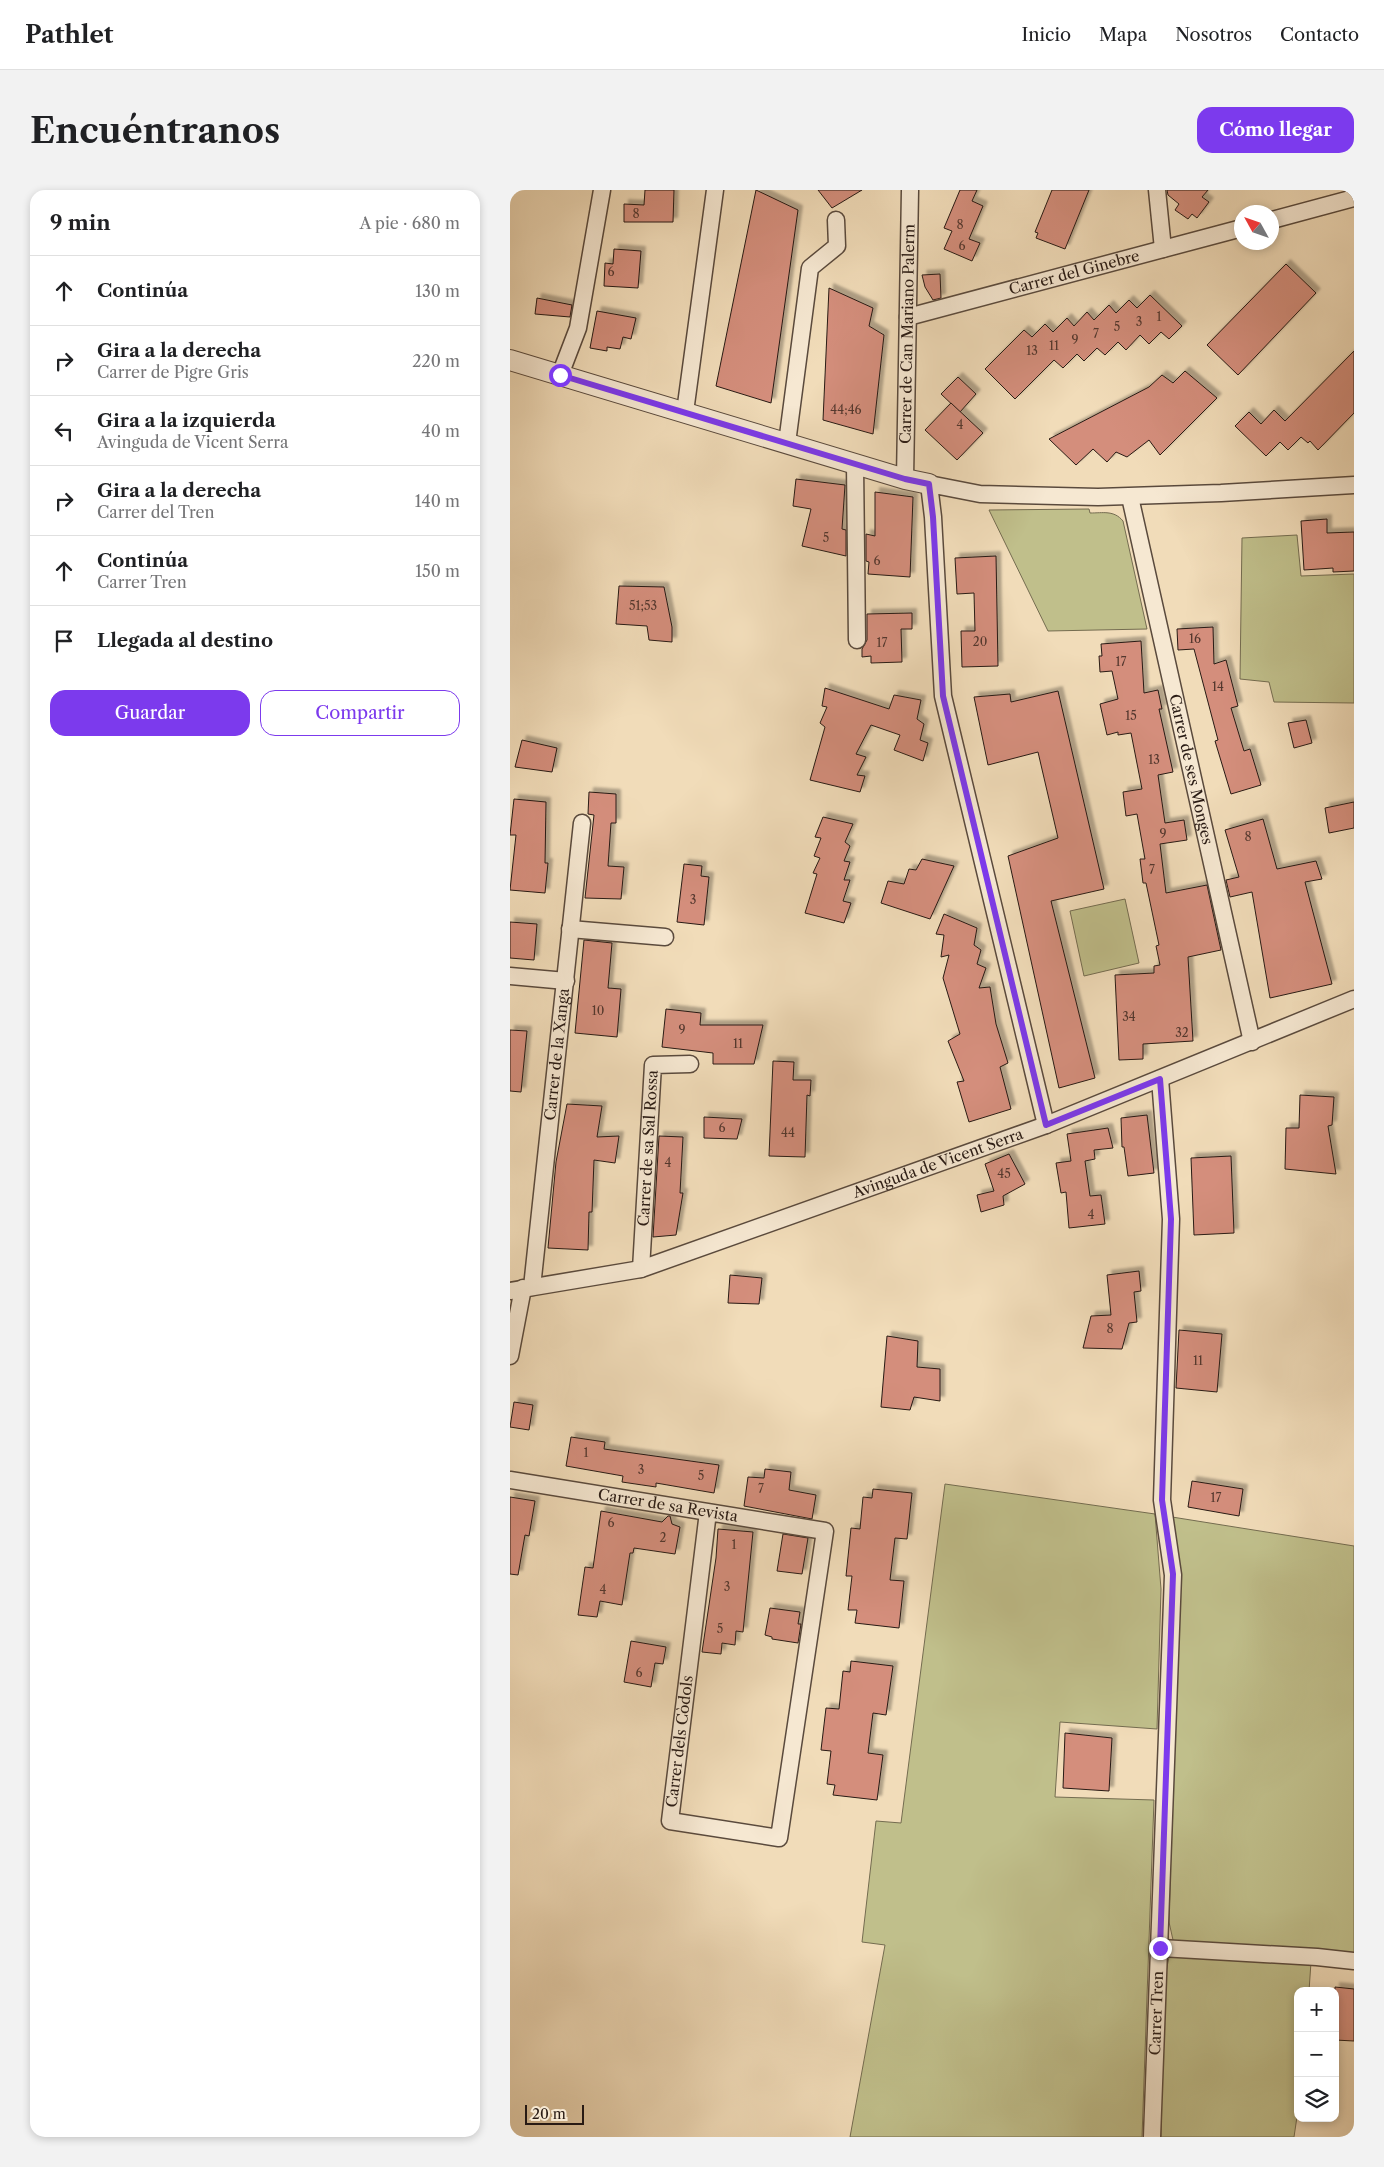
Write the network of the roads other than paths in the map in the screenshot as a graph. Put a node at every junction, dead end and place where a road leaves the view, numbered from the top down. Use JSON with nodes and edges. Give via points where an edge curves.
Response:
{"nodes":[{"id":1,"x":602,"y":190,"type":"edge"},
{"id":2,"x":715,"y":190,"type":"edge"},
{"id":3,"x":910,"y":190,"type":"edge"},
{"id":4,"x":1157,"y":190,"type":"edge"},
{"id":5,"x":1354,"y":198,"type":"edge"},
{"id":6,"x":1279,"y":218,"type":"edge"},
{"id":7,"x":836,"y":220,"type":"dead end"},
{"id":8,"x":1234,"y":230,"type":"edge"},
{"id":9,"x":1164,"y":249,"type":"junction"},
{"id":10,"x":908,"y":317,"type":"junction"},
{"id":11,"x":510,"y":360,"type":"edge"},
{"id":12,"x":560,"y":375,"type":"junction"},
{"id":13,"x":685,"y":412,"type":"junction"},
{"id":14,"x":787,"y":443,"type":"junction"},
{"id":15,"x":856,"y":464,"type":"junction"},
{"id":16,"x":905,"y":479,"type":"junction"},
{"id":17,"x":929,"y":484,"type":"junction"},
{"id":18,"x":1354,"y":485,"type":"edge"},
{"id":19,"x":1130,"y":497,"type":"junction"},
{"id":20,"x":857,"y":640,"type":"dead end"},
{"id":21,"x":582,"y":823,"type":"dead end"},
{"id":22,"x":570,"y":929,"type":"junction"},
{"id":23,"x":665,"y":937,"type":"dead end"},
{"id":24,"x":510,"y":976,"type":"edge"},
{"id":25,"x":566,"y":982,"type":"junction"},
{"id":26,"x":1354,"y":999,"type":"edge"},
{"id":27,"x":1252,"y":1042,"type":"junction"},
{"id":28,"x":690,"y":1064,"type":"dead end"},
{"id":29,"x":1160,"y":1079,"type":"junction"},
{"id":30,"x":1046,"y":1125,"type":"junction"},
{"id":31,"x":641,"y":1269,"type":"junction"},
{"id":32,"x":522,"y":1289,"type":"edge"},
{"id":33,"x":510,"y":1356,"type":"edge"},
{"id":34,"x":510,"y":1480,"type":"edge"},
{"id":35,"x":708,"y":1512,"type":"junction"},
{"id":36,"x":824,"y":1531,"type":"joint"},
{"id":37,"x":1160,"y":1948,"type":"junction"},
{"id":38,"x":1354,"y":1961,"type":"edge"},
{"id":39,"x":1152,"y":2137,"type":"edge"}],
"edges":[{"from":1,"to":12,"type":"street","via":[[578,328]]},
{"from":2,"to":13,"type":"street"},
{"from":3,"to":10,"type":"street","name":"Carrer de Can Mariano Palerm"},
{"from":4,"to":9,"type":"street"},
{"from":5,"to":6,"type":"street"},
{"from":7,"to":14,"type":"street","via":[[837,246],[810,268]]},
{"from":8,"to":9,"type":"street","name":"Carrer del Ginebre"},
{"from":9,"to":10,"type":"street","name":"Carrer del Ginebre"},
{"from":10,"to":16,"type":"street","name":"Carrer de Can Mariano Palerm"},
{"from":11,"to":12,"type":"street"},
{"from":12,"to":13,"type":"street"},
{"from":13,"to":14,"type":"street"},
{"from":14,"to":15,"type":"street"},
{"from":15,"to":16,"type":"street"},
{"from":15,"to":20,"type":"street"},
{"from":16,"to":17,"type":"street"},
{"from":17,"to":19,"type":"street","via":[[980,494]]},
{"from":17,"to":30,"type":"street","via":[[943,696]]},
{"from":18,"to":19,"type":"street"},
{"from":19,"to":27,"type":"street","name":"Carrer de ses Monges"},
{"from":21,"to":22,"type":"street","name":"Carrer de la Xanga"},
{"from":22,"to":23,"type":"street"},
{"from":22,"to":25,"type":"street","name":"Carrer de la Xanga"},
{"from":24,"to":25,"type":"street"},
{"from":25,"to":32,"type":"street","name":"Carrer de la Xanga"},
{"from":26,"to":27,"type":"street","name":"Avinguda de Vicent Serra"},
{"from":27,"to":29,"type":"street","name":"Avinguda de Vicent Serra"},
{"from":28,"to":31,"type":"street","name":"Carrer de sa Sal Rossa","via":[[653,1065]]},
{"from":29,"to":30,"type":"street","name":"Avinguda de Vicent Serra"},
{"from":29,"to":37,"type":"street","name":"Carrer Tren","via":[[1171,1219],[1162,1500],[1173,1574]]},
{"from":30,"to":31,"type":"street","name":"Avinguda de Vicent Serra"},
{"from":31,"to":32,"type":"street","name":"Avinguda de Vicent Serra"},
{"from":32,"to":33,"type":"street","name":"Carrer de la Xanga"},
{"from":34,"to":35,"type":"street","name":"Carrer de sa Revista"},
{"from":35,"to":36,"type":"street","name":"Carrer de sa Revista"},
{"from":35,"to":36,"type":"street","name":"Carrer dels Còdols","via":[[670,1821],[779,1838]]},
{"from":37,"to":38,"type":"street"},
{"from":37,"to":39,"type":"street","name":"Carrer Tren"}]}
